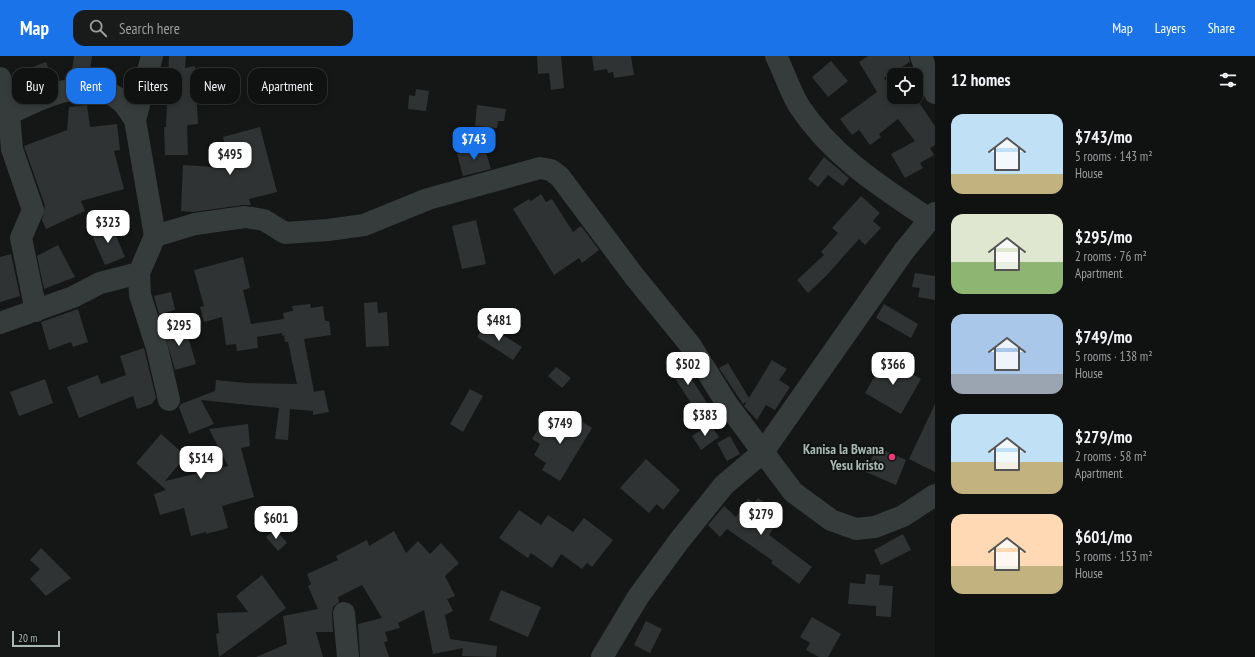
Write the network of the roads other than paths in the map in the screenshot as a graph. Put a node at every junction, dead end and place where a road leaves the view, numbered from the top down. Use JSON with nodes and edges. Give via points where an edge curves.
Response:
{"nodes":[{"id":1,"x":152,"y":56,"type":"edge"},
{"id":2,"x":776,"y":56,"type":"edge"},
{"id":3,"x":921,"y":56,"type":"edge"},
{"id":4,"x":0,"y":78,"type":"edge"},
{"id":5,"x":935,"y":93,"type":"edge"},
{"id":6,"x":5,"y":118,"type":"edge"},
{"id":7,"x":135,"y":120,"type":"junction"},
{"id":8,"x":932,"y":216,"type":"edge"},
{"id":9,"x":155,"y":236,"type":"junction"},
{"id":10,"x":139,"y":273,"type":"junction"},
{"id":11,"x":36,"y":311,"type":"junction"},
{"id":12,"x":0,"y":323,"type":"edge"},
{"id":13,"x":169,"y":400,"type":"dead end"},
{"id":14,"x":763,"y":452,"type":"junction"},
{"id":15,"x":935,"y":495,"type":"edge"},
{"id":16,"x":344,"y":613,"type":"dead end"},
{"id":17,"x":348,"y":657,"type":"edge"},
{"id":18,"x":602,"y":657,"type":"edge"}],
"edges":[{"from":1,"to":7,"type":"street"},
{"from":2,"to":8,"type":"street","via":[[799,105],[830,144],[867,177]]},
{"from":3,"to":5,"type":"street"},
{"from":4,"to":6,"type":"street"},
{"from":6,"to":7,"type":"street","via":[[42,98],[66,90],[100,89],[123,103]]},
{"from":6,"to":11,"type":"street","via":[[12,149],[33,210],[22,238]]},
{"from":7,"to":9,"type":"street"},
{"from":8,"to":14,"type":"street","via":[[904,251]]},
{"from":9,"to":10,"type":"street"},
{"from":9,"to":14,"type":"street","via":[[195,224],[245,217],[264,220],[285,233],[364,225],[428,199],[540,168],[551,170],[560,177],[634,276],[691,346]]},
{"from":10,"to":11,"type":"street","via":[[100,283]]},
{"from":10,"to":13,"type":"street","via":[[140,295],[157,348]]},
{"from":11,"to":12,"type":"street"},
{"from":14,"to":15,"type":"street","via":[[793,492],[831,520],[856,529],[876,527],[903,516]]},
{"from":14,"to":18,"type":"street","via":[[724,485],[679,541],[638,597]]},
{"from":16,"to":17,"type":"street"}]}
